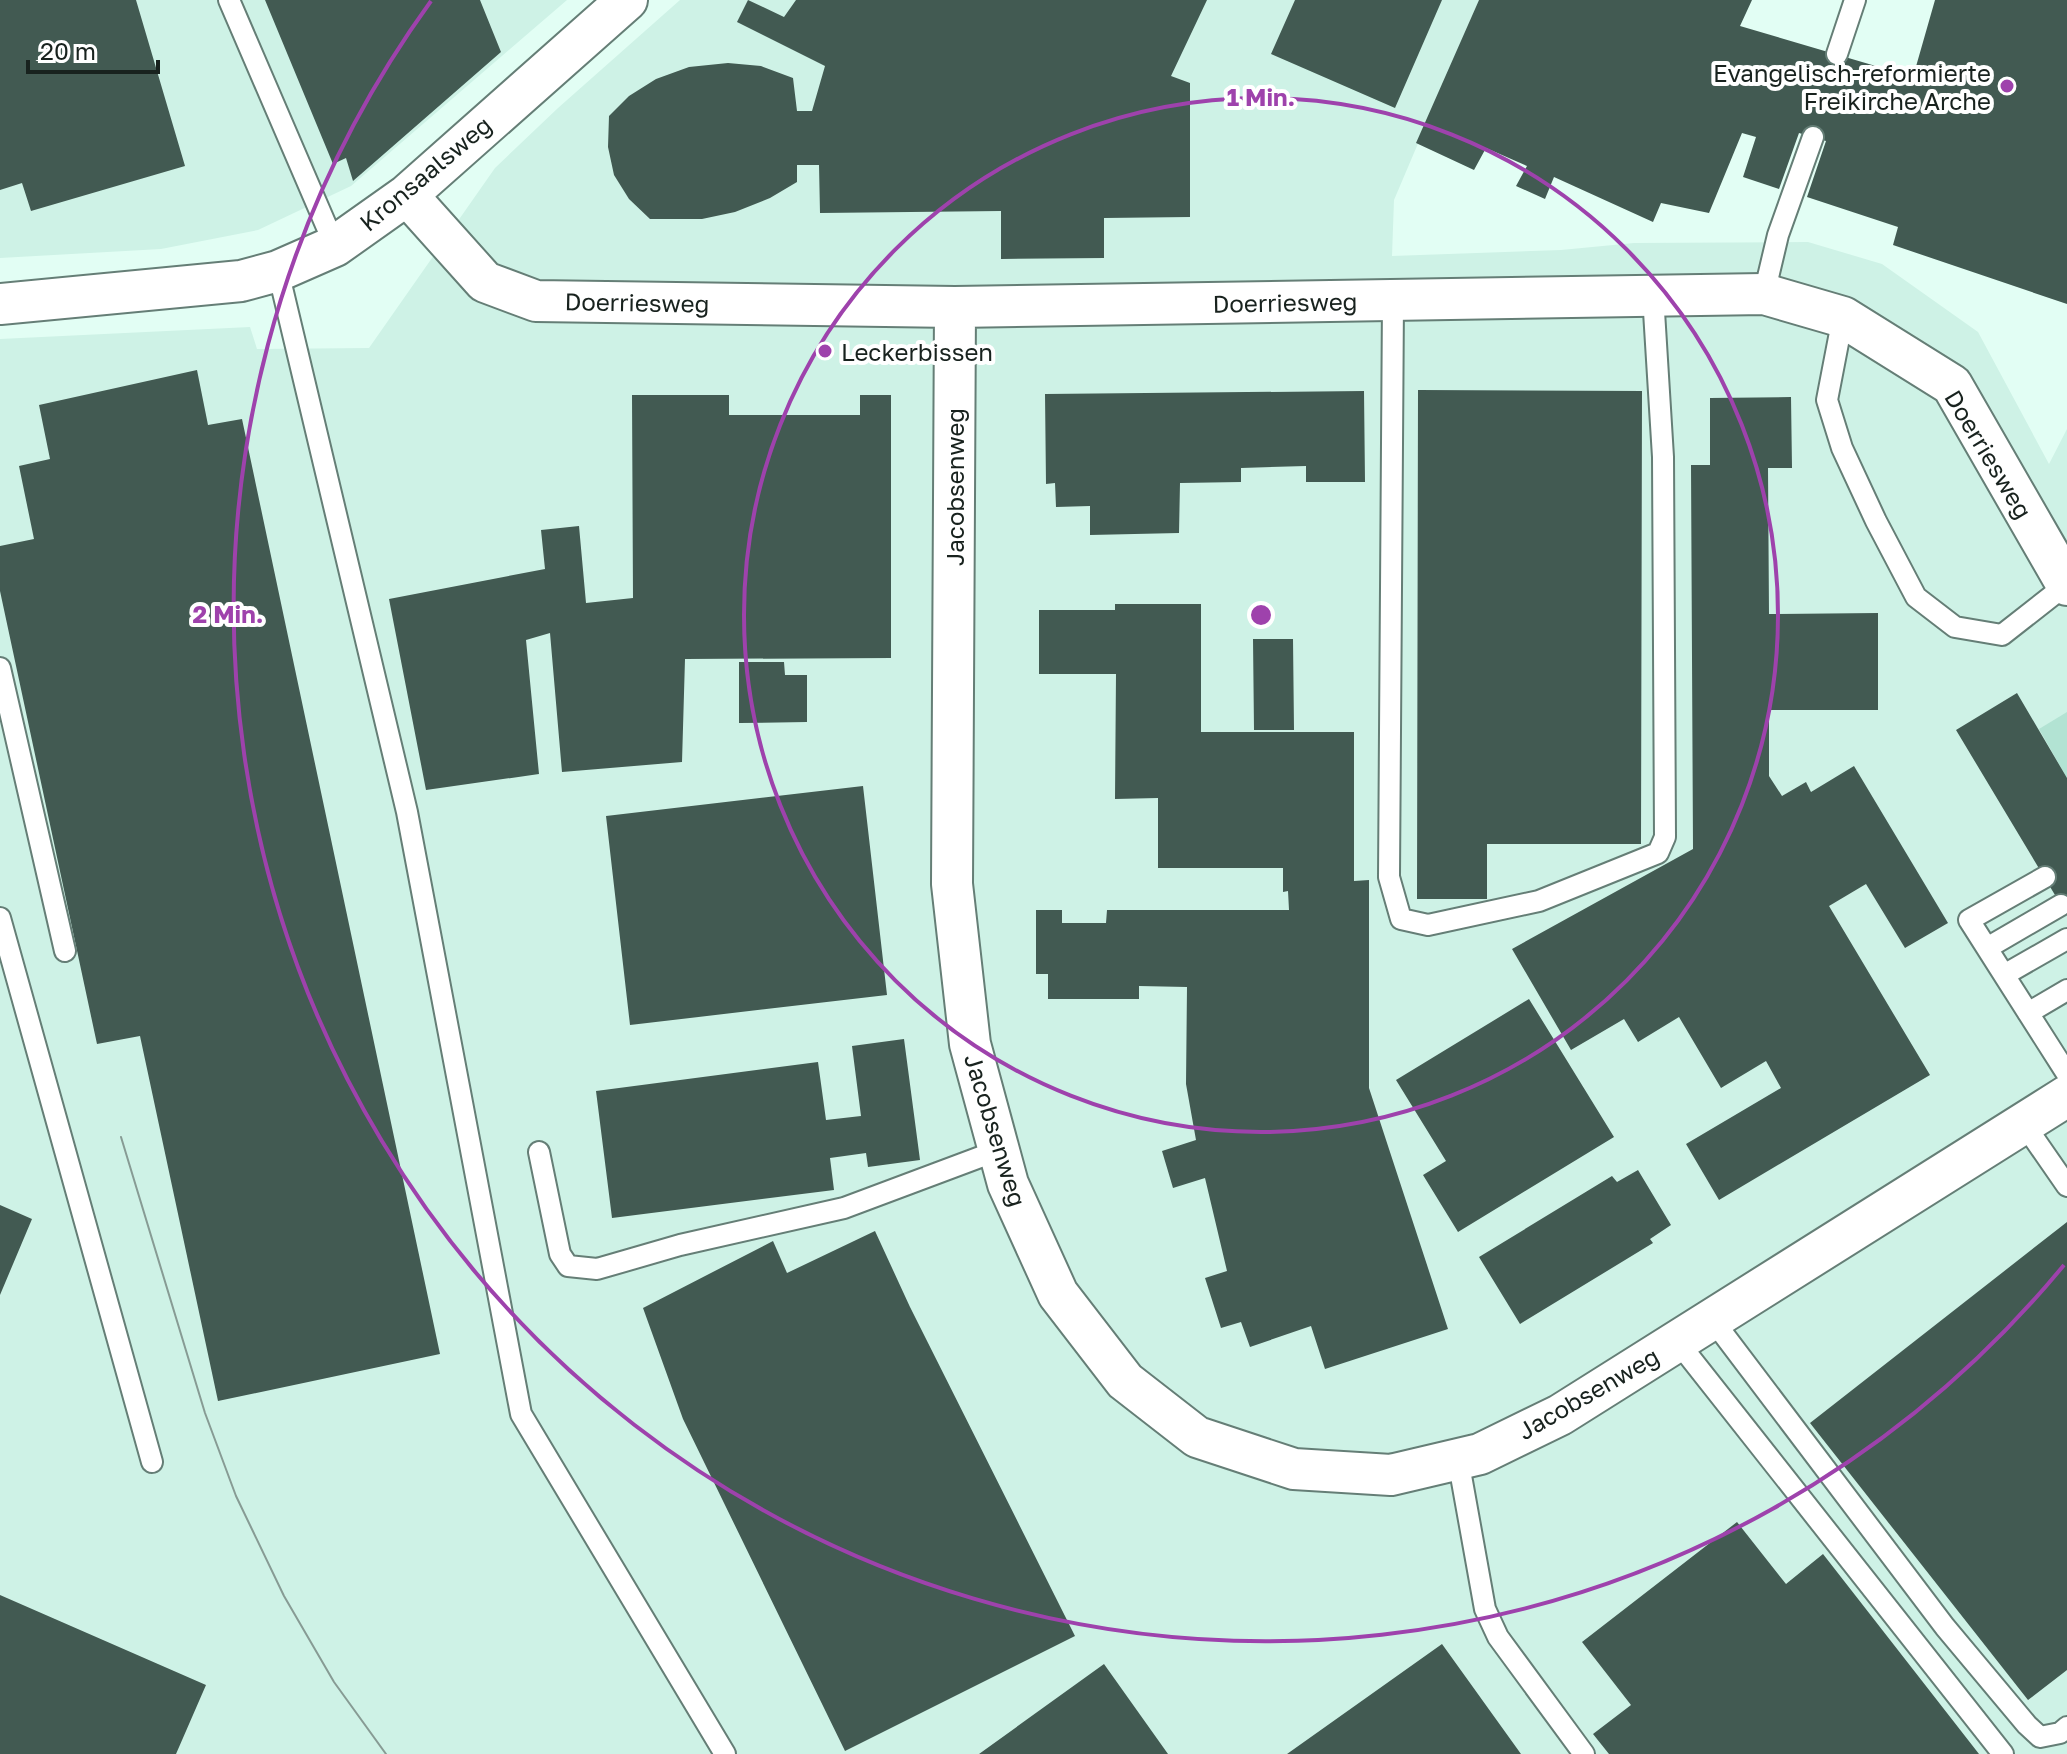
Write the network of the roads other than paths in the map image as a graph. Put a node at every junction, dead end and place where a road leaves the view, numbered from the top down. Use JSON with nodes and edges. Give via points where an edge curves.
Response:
{"nodes":[{"id":1,"x":229,"y":0,"type":"edge"},
{"id":2,"x":627,"y":0,"type":"edge"},
{"id":3,"x":1855,"y":0,"type":"edge"},
{"id":4,"x":1837,"y":54,"type":"dead end"},
{"id":5,"x":1813,"y":137,"type":"dead end"},
{"id":6,"x":407,"y":195,"type":"junction"},
{"id":7,"x":335,"y":246,"type":"junction"},
{"id":8,"x":278,"y":271,"type":"junction"},
{"id":9,"x":1764,"y":294,"type":"junction"},
{"id":10,"x":1653,"y":295,"type":"junction"},
{"id":11,"x":1393,"y":300,"type":"junction"},
{"id":12,"x":0,"y":304,"type":"edge"},
{"id":13,"x":955,"y":307,"type":"junction"},
{"id":14,"x":1843,"y":317,"type":"junction"},
{"id":15,"x":2067,"y":585,"type":"edge"},
{"id":16,"x":0,"y":668,"type":"edge"},
{"id":17,"x":2045,"y":877,"type":"dead end"},
{"id":18,"x":2061,"y":905,"type":"dead end"},
{"id":19,"x":0,"y":918,"type":"edge"},
{"id":20,"x":2067,"y":939,"type":"edge"},
{"id":21,"x":1987,"y":948,"type":"junction"},
{"id":22,"x":65,"y":951,"type":"dead end"},
{"id":23,"x":2004,"y":975,"type":"junction"},
{"id":24,"x":2067,"y":990,"type":"edge"},
{"id":25,"x":2028,"y":1013,"type":"junction"},
{"id":26,"x":2067,"y":1074,"type":"edge"},
{"id":27,"x":2067,"y":1096,"type":"edge"},
{"id":28,"x":2024,"y":1124,"type":"junction"},
{"id":29,"x":999,"y":1150,"type":"junction"},
{"id":30,"x":539,"y":1152,"type":"dead end"},
{"id":31,"x":2067,"y":1186,"type":"edge"},
{"id":32,"x":1712,"y":1319,"type":"junction"},
{"id":33,"x":1677,"y":1341,"type":"junction"},
{"id":34,"x":1458,"y":1459,"type":"junction"},
{"id":35,"x":152,"y":1462,"type":"dead end"},
{"id":36,"x":2067,"y":1727,"type":"edge"},
{"id":37,"x":725,"y":1754,"type":"edge"},
{"id":38,"x":1584,"y":1754,"type":"edge"},
{"id":39,"x":2003,"y":1754,"type":"edge"}],
"edges":[{"from":1,"to":7,"type":"lane"},
{"from":2,"to":6,"type":"street","name":"Kronsaalsweg"},
{"from":3,"to":4,"type":"lane"},
{"from":5,"to":9,"type":"lane","via":[[1778,235]]},
{"from":6,"to":7,"type":"street","name":"Kronsaalsweg"},
{"from":6,"to":13,"type":"street","name":"Doerriesweg","via":[[485,282],[536,301]]},
{"from":7,"to":8,"type":"street","name":"Kronsaalsweg"},
{"from":8,"to":12,"type":"street","name":"Kronsaalsweg","via":[[241,281]]},
{"from":8,"to":37,"type":"lane","via":[[407,812],[521,1414]]},
{"from":9,"to":10,"type":"street","name":"Doerriesweg"},
{"from":9,"to":14,"type":"street","name":"Doerriesweg"},
{"from":10,"to":11,"type":"street","name":"Doerriesweg"},
{"from":10,"to":11,"type":"lane","via":[[1663,457],[1665,837],[1658,853],[1539,901],[1428,925],[1401,919],[1389,877]]},
{"from":11,"to":13,"type":"street","name":"Doerriesweg"},
{"from":13,"to":29,"type":"street","name":"Jacobsenweg","via":[[952,884],[970,1044]]},
{"from":14,"to":15,"type":"street","name":"Doerriesweg","via":[[1952,385]]},
{"from":14,"to":15,"type":"lane","via":[[1827,400],[1842,448],[1916,597],[1955,627],[2002,635]]},
{"from":16,"to":22,"type":"lane"},
{"from":17,"to":21,"type":"lane","via":[[1969,920]]},
{"from":18,"to":21,"type":"lane"},
{"from":19,"to":35,"type":"lane"},
{"from":20,"to":23,"type":"lane"},
{"from":21,"to":23,"type":"lane"},
{"from":23,"to":25,"type":"lane"},
{"from":24,"to":25,"type":"lane"},
{"from":25,"to":26,"type":"lane"},
{"from":27,"to":28,"type":"street","name":"Jacobsenweg"},
{"from":28,"to":31,"type":"lane"},
{"from":28,"to":32,"type":"street","name":"Jacobsenweg"},
{"from":29,"to":30,"type":"lane","via":[[844,1208],[597,1269],[568,1266],[560,1254]]},
{"from":29,"to":34,"type":"street","name":"Jacobsenweg","via":[[1008,1184],[1058,1294],[1125,1381],[1197,1437],[1294,1469],[1391,1475]]},
{"from":32,"to":33,"type":"street","name":"Jacobsenweg"},
{"from":32,"to":36,"type":"lane","via":[[1945,1627],[2027,1725],[2040,1737]]},
{"from":33,"to":34,"type":"street","name":"Jacobsenweg","via":[[1560,1415],[1480,1454]]},
{"from":33,"to":39,"type":"lane"},
{"from":34,"to":38,"type":"lane","via":[[1485,1609],[1506,1648]]}]}
